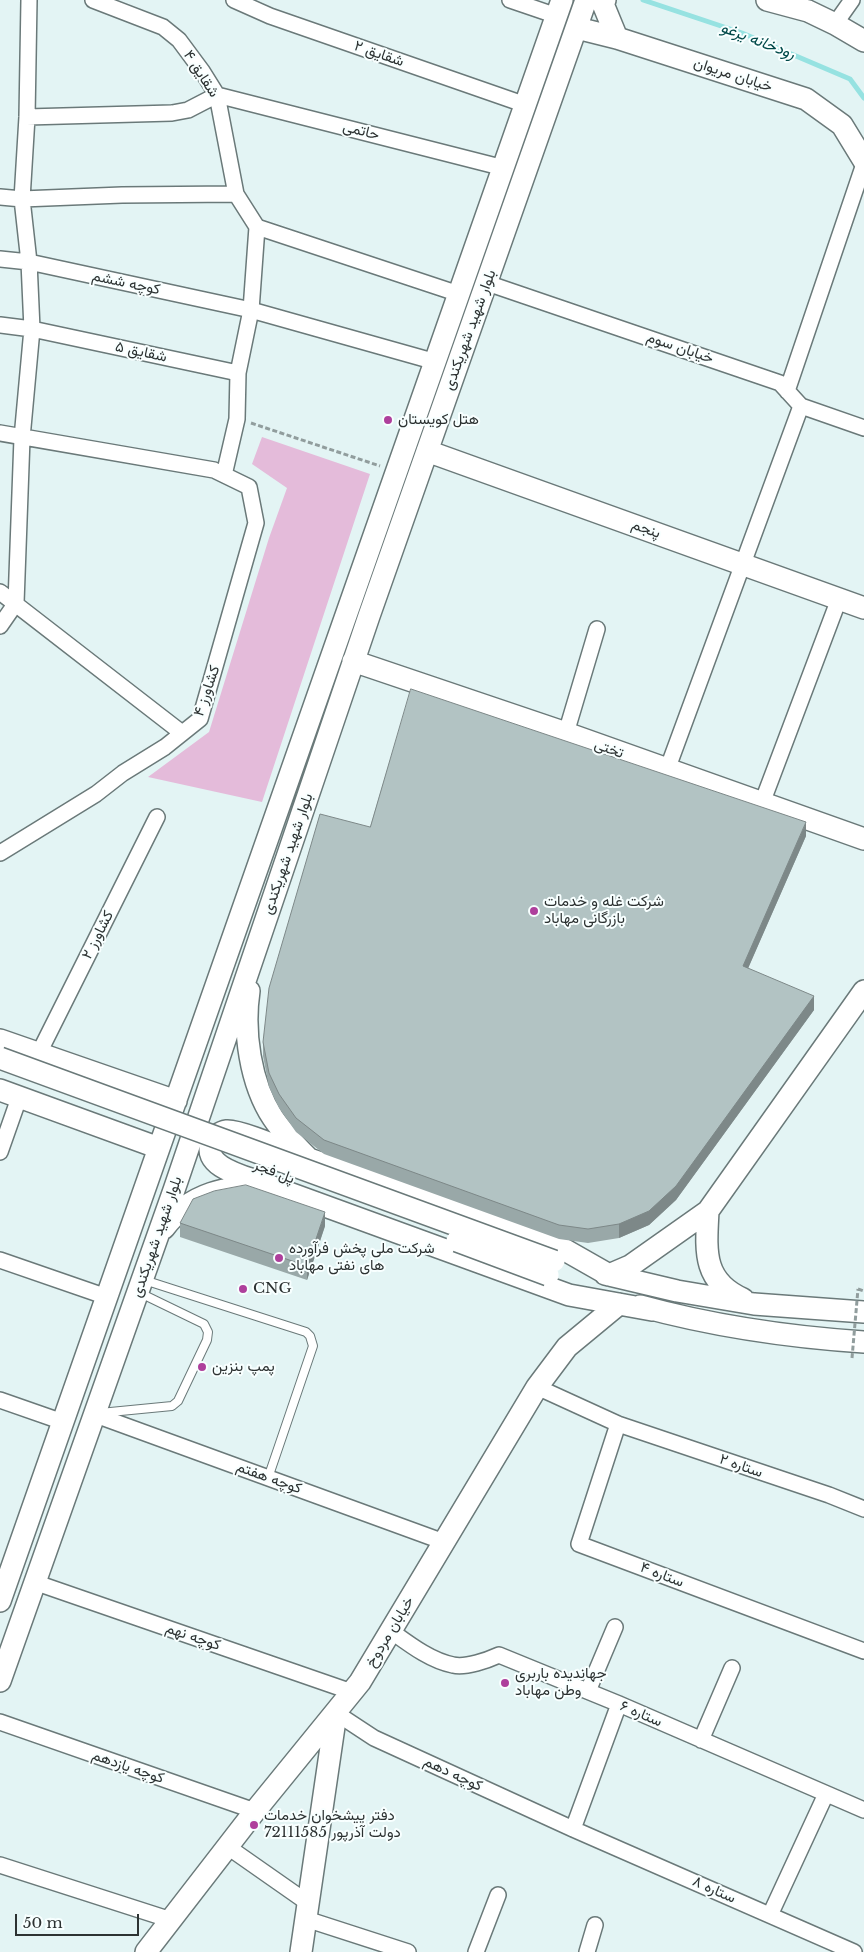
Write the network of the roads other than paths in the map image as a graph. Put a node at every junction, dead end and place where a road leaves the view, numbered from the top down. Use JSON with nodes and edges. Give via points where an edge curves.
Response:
{"nodes":[{"id":1,"x":29,"y":0,"type":"edge"},
{"id":2,"x":92,"y":0,"type":"edge"},
{"id":3,"x":234,"y":0,"type":"edge"},
{"id":4,"x":510,"y":0,"type":"edge"},
{"id":5,"x":767,"y":0,"type":"edge"},
{"id":6,"x":852,"y":0,"type":"edge"},
{"id":7,"x":598,"y":1,"type":"edge"},
{"id":8,"x":560,"y":8,"type":"edge"},
{"id":9,"x":835,"y":24,"type":"junction"},
{"id":10,"x":577,"y":28,"type":"junction"},
{"id":11,"x":616,"y":38,"type":"junction"},
{"id":12,"x":864,"y":41,"type":"edge"},
{"id":13,"x":217,"y":95,"type":"junction"},
{"id":14,"x":526,"y":105,"type":"junction"},
{"id":15,"x":27,"y":117,"type":"junction"},
{"id":16,"x":864,"y":162,"type":"edge"},
{"id":17,"x":504,"y":168,"type":"junction"},
{"id":18,"x":236,"y":194,"type":"junction"},
{"id":19,"x":0,"y":197,"type":"edge"},
{"id":20,"x":22,"y":200,"type":"junction"},
{"id":21,"x":257,"y":227,"type":"junction"},
{"id":22,"x":0,"y":259,"type":"edge"},
{"id":23,"x":29,"y":262,"type":"junction"},
{"id":24,"x":487,"y":283,"type":"junction"},
{"id":25,"x":460,"y":294,"type":"junction"},
{"id":26,"x":251,"y":310,"type":"junction"},
{"id":27,"x":0,"y":325,"type":"edge"},
{"id":28,"x":32,"y":329,"type":"junction"},
{"id":29,"x":436,"y":362,"type":"junction"},
{"id":30,"x":238,"y":373,"type":"junction"},
{"id":31,"x":788,"y":391,"type":"junction"},
{"id":32,"x":801,"y":406,"type":"junction"},
{"id":33,"x":864,"y":428,"type":"edge"},
{"id":34,"x":0,"y":433,"type":"edge"},
{"id":35,"x":22,"y":438,"type":"junction"},
{"id":36,"x":427,"y":451,"type":"junction"},
{"id":37,"x":224,"y":475,"type":"junction"},
{"id":38,"x":743,"y":564,"type":"junction"},
{"id":39,"x":0,"y":592,"type":"edge"},
{"id":40,"x":839,"y":599,"type":"junction"},
{"id":41,"x":16,"y":603,"type":"junction"},
{"id":42,"x":864,"y":608,"type":"edge"},
{"id":43,"x":0,"y":626,"type":"edge"},
{"id":44,"x":597,"y":629,"type":"dead end"},
{"id":45,"x":353,"y":661,"type":"junction"},
{"id":46,"x":182,"y":733,"type":"junction"},
{"id":47,"x":566,"y":733,"type":"junction"},
{"id":48,"x":667,"y":770,"type":"junction"},
{"id":49,"x":762,"y":803,"type":"junction"},
{"id":50,"x":157,"y":816,"type":"dead end"},
{"id":51,"x":864,"y":839,"type":"edge"},
{"id":52,"x":0,"y":853,"type":"edge"},
{"id":53,"x":256,"y":946,"type":"junction"},
{"id":54,"x":864,"y":991,"type":"edge"},
{"id":55,"x":0,"y":1040,"type":"edge"},
{"id":56,"x":39,"y":1053,"type":"junction"},
{"id":57,"x":0,"y":1058,"type":"edge"},
{"id":58,"x":0,"y":1071,"type":"edge"},
{"id":59,"x":10,"y":1094,"type":"edge"},
{"id":60,"x":176,"y":1101,"type":"junction"},
{"id":61,"x":159,"y":1148,"type":"junction"},
{"id":62,"x":0,"y":1152,"type":"edge"},
{"id":63,"x":308,"y":1159,"type":"junction"},
{"id":64,"x":270,"y":1186,"type":"junction"},
{"id":65,"x":708,"y":1211,"type":"junction"},
{"id":66,"x":157,"y":1238,"type":"junction"},
{"id":67,"x":0,"y":1260,"type":"edge"},
{"id":68,"x":551,"y":1268,"type":"junction"},
{"id":69,"x":609,"y":1275,"type":"junction"},
{"id":70,"x":140,"y":1286,"type":"junction"},
{"id":71,"x":107,"y":1297,"type":"junction"},
{"id":72,"x":619,"y":1304,"type":"junction"},
{"id":73,"x":754,"y":1304,"type":"junction"},
{"id":74,"x":652,"y":1310,"type":"junction"},
{"id":75,"x":864,"y":1312,"type":"edge"},
{"id":76,"x":858,"y":1350,"type":"edge"},
{"id":77,"x":537,"y":1387,"type":"junction"},
{"id":78,"x":0,"y":1400,"type":"edge"},
{"id":79,"x":94,"y":1414,"type":"junction"},
{"id":80,"x":63,"y":1422,"type":"junction"},
{"id":81,"x":618,"y":1424,"type":"junction"},
{"id":82,"x":268,"y":1478,"type":"junction"},
{"id":83,"x":864,"y":1509,"type":"edge"},
{"id":84,"x":444,"y":1542,"type":"junction"},
{"id":85,"x":5,"y":1571,"type":"edge"},
{"id":86,"x":34,"y":1582,"type":"junction"},
{"id":87,"x":0,"y":1600,"type":"edge"},
{"id":88,"x":616,"y":1627,"type":"dead end"},
{"id":89,"x":391,"y":1631,"type":"junction"},
{"id":90,"x":864,"y":1651,"type":"edge"},
{"id":91,"x":732,"y":1668,"type":"dead end"},
{"id":92,"x":0,"y":1680,"type":"edge"},
{"id":93,"x":588,"y":1691,"type":"junction"},
{"id":94,"x":352,"y":1692,"type":"junction"},
{"id":95,"x":619,"y":1704,"type":"junction"},
{"id":96,"x":336,"y":1713,"type":"junction"},
{"id":97,"x":0,"y":1722,"type":"edge"},
{"id":98,"x":700,"y":1740,"type":"junction"},
{"id":99,"x":826,"y":1794,"type":"junction"},
{"id":100,"x":864,"y":1810,"type":"edge"},
{"id":101,"x":255,"y":1811,"type":"junction"},
{"id":102,"x":573,"y":1829,"type":"junction"},
{"id":103,"x":228,"y":1847,"type":"junction"},
{"id":104,"x":0,"y":1864,"type":"edge"},
{"id":105,"x":498,"y":1894,"type":"dead end"},
{"id":106,"x":307,"y":1911,"type":"junction"},
{"id":107,"x":770,"y":1915,"type":"junction"},
{"id":108,"x":171,"y":1920,"type":"junction"},
{"id":109,"x":595,"y":1925,"type":"dead end"},
{"id":110,"x":146,"y":1952,"type":"edge"},
{"id":111,"x":301,"y":1952,"type":"edge"},
{"id":112,"x":408,"y":1952,"type":"edge"},
{"id":113,"x":476,"y":1952,"type":"edge"},
{"id":114,"x":587,"y":1952,"type":"edge"},
{"id":115,"x":854,"y":1952,"type":"edge"}],
"edges":[{"from":1,"to":15,"type":"street"},
{"from":2,"to":13,"type":"street","name":"شقایق ۴","via":[[163,28],[179,40]]},
{"from":3,"to":14,"type":"street","name":"شقایق ۲","via":[[270,16]]},
{"from":4,"to":8,"type":"street"},
{"from":5,"to":9,"type":"main road","via":[[808,11]]},
{"from":6,"to":9,"type":"street"},
{"from":7,"to":10,"type":"main road","name":"بلوار شهید شهریکندی"},
{"from":7,"to":11,"type":"main road"},
{"from":8,"to":14,"type":"main road","name":"بلوار شهید شهریکندی"},
{"from":9,"to":12,"type":"main road"},
{"from":10,"to":11,"type":"main road","name":"خیابان مریوان"},
{"from":10,"to":24,"type":"main road","name":"بلوار شهید شهریکندی"},
{"from":11,"to":16,"type":"main road","name":"خیابان مریوان","via":[[806,99],[842,125]]},
{"from":13,"to":15,"type":"street","via":[[188,110],[172,113]]},
{"from":13,"to":17,"type":"street","name":"حاتمی"},
{"from":13,"to":18,"type":"street","name":"شقایق ۴"},
{"from":14,"to":17,"type":"main road","name":"بلوار شهید شهریکندی"},
{"from":15,"to":20,"type":"street"},
{"from":16,"to":31,"type":"street"},
{"from":17,"to":25,"type":"main road","name":"بلوار شهید شهریکندی"},
{"from":18,"to":20,"type":"street"},
{"from":18,"to":21,"type":"street","name":"شقایق ۴"},
{"from":19,"to":20,"type":"street"},
{"from":20,"to":23,"type":"street"},
{"from":21,"to":25,"type":"street"},
{"from":21,"to":26,"type":"street"},
{"from":22,"to":23,"type":"street","name":"کوچه ششم"},
{"from":23,"to":26,"type":"street","name":"کوچه ششم"},
{"from":23,"to":28,"type":"street"},
{"from":24,"to":31,"type":"street","name":"خیابان سوم","via":[[780,382]]},
{"from":24,"to":36,"type":"main road","name":"بلوار شهید شهریکندی"},
{"from":25,"to":29,"type":"main road","name":"بلوار شهید شهریکندی"},
{"from":26,"to":29,"type":"street","name":"کوچه ششم"},
{"from":26,"to":30,"type":"street"},
{"from":27,"to":28,"type":"street","name":"شقایق ۵"},
{"from":28,"to":30,"type":"street","name":"شقایق ۵"},
{"from":28,"to":35,"type":"street"},
{"from":29,"to":60,"type":"main road","name":"بلوار شهید شهریکندی"},
{"from":30,"to":37,"type":"street","via":[[237,419]]},
{"from":31,"to":32,"type":"street","name":"خیابان سوم"},
{"from":32,"to":33,"type":"street","name":"خیابان سوم"},
{"from":32,"to":38,"type":"street"},
{"from":34,"to":35,"type":"street"},
{"from":35,"to":37,"type":"street","via":[[214,470]]},
{"from":35,"to":41,"type":"street"},
{"from":36,"to":38,"type":"main road","name":"پنجم"},
{"from":36,"to":45,"type":"main road","name":"بلوار شهید شهریکندی"},
{"from":37,"to":46,"type":"street","name":"کشاورز ۴","via":[[249,487],[256,524],[200,719]]},
{"from":38,"to":40,"type":"main road","name":"پنجم"},
{"from":38,"to":48,"type":"street"},
{"from":39,"to":41,"type":"street"},
{"from":40,"to":42,"type":"main road","name":"پنجم"},
{"from":40,"to":49,"type":"street"},
{"from":41,"to":43,"type":"street"},
{"from":41,"to":46,"type":"street"},
{"from":44,"to":47,"type":"street"},
{"from":45,"to":47,"type":"main road","name":"تختی"},
{"from":45,"to":53,"type":"main road","name":"بلوار شهید شهریکندی"},
{"from":46,"to":52,"type":"street","name":"کشاورز ۴","via":[[96,794]]},
{"from":47,"to":48,"type":"main road","name":"تختی"},
{"from":48,"to":49,"type":"main road","name":"تختی"},
{"from":49,"to":51,"type":"main road","name":"تختی"},
{"from":50,"to":56,"type":"street","name":"کشاورز ۲"},
{"from":53,"to":63,"type":"main road","via":[[247,1005],[247,1038],[254,1072],[272,1116]]},
{"from":53,"to":66,"type":"main road","name":"بلوار شهید شهریکندی"},
{"from":54,"to":65,"type":"main road"},
{"from":55,"to":56,"type":"main road"},
{"from":56,"to":60,"type":"main road"},
{"from":57,"to":68,"type":"main road","bridge":true},
{"from":58,"to":68,"type":"main road","name":"پل فجر","bridge":true},
{"from":59,"to":61,"type":"main road"},
{"from":59,"to":62,"type":"street"},
{"from":60,"to":61,"type":"main road","name":"بلوار شهید شهریکندی"},
{"from":61,"to":71,"type":"main road","name":"بلوار شهید شهریکندی"},
{"from":63,"to":64,"type":"main road","via":[[239,1133],[226,1131],[216,1136],[210,1147],[216,1163]]},
{"from":63,"to":69,"type":"main road","via":[[551,1242]]},
{"from":64,"to":66,"type":"main road","via":[[240,1186],[189,1203]]},
{"from":64,"to":72,"type":"main road","via":[[569,1295]]},
{"from":65,"to":69,"type":"main road","via":[[630,1266]]},
{"from":65,"to":73,"type":"main road","via":[[706,1245],[708,1262],[716,1280],[730,1294]]},
{"from":66,"to":70,"type":"main road","name":"بلوار شهید شهریکندی"},
{"from":67,"to":71,"type":"street"},
{"from":68,"to":69,"type":"main road"},
{"from":68,"to":74,"type":"main road","via":[[612,1299]]},
{"from":69,"to":73,"type":"main road"},
{"from":70,"to":79,"type":"main road","name":"بلوار شهید شهریکندی"},
{"from":70,"to":79,"type":"lane","via":[[204,1324],[207,1340],[178,1401],[172,1406]]},
{"from":70,"to":82,"type":"lane","via":[[306,1332],[310,1336],[313,1346]]},
{"from":71,"to":80,"type":"main road","name":"بلوار شهید شهریکندی"},
{"from":72,"to":74,"type":"main road"},
{"from":72,"to":77,"type":"main road","name":"خیابان مردوخ","via":[[567,1348]]},
{"from":73,"to":75,"type":"main road"},
{"from":74,"to":76,"type":"main road"},
{"from":77,"to":81,"type":"street","name":"ستاره ۲"},
{"from":77,"to":84,"type":"main road","name":"خیابان مردوخ"},
{"from":78,"to":80,"type":"street"},
{"from":79,"to":82,"type":"street","name":"کوچه هفتم"},
{"from":79,"to":86,"type":"main road","name":"بلوار شهید شهریکندی"},
{"from":80,"to":85,"type":"main road","name":"بلوار شهید شهریکندی"},
{"from":81,"to":83,"type":"street","name":"ستاره ۲"},
{"from":81,"to":90,"type":"street","name":"ستاره ۴","via":[[579,1544]]},
{"from":82,"to":84,"type":"street","name":"کوچه هفتم"},
{"from":84,"to":89,"type":"main road","name":"خیابان مردوخ"},
{"from":85,"to":87,"type":"main road","name":"بلوار شهید شهریکندی"},
{"from":86,"to":92,"type":"main road","name":"بلوار شهید شهریکندی"},
{"from":86,"to":94,"type":"street","name":"کوچه نهم"},
{"from":88,"to":93,"type":"street"},
{"from":89,"to":93,"type":"street","name":"ستاره ۶","via":[[454,1666],[500,1655]]},
{"from":89,"to":94,"type":"main road","name":"خیابان مردوخ"},
{"from":91,"to":98,"type":"street"},
{"from":93,"to":95,"type":"street","name":"ستاره ۶"},
{"from":94,"to":96,"type":"main road","name":"خیابان مردوخ"},
{"from":95,"to":98,"type":"street","name":"ستاره ۶"},
{"from":95,"to":102,"type":"street"},
{"from":96,"to":101,"type":"main road","name":"خیابان مردوخ"},
{"from":96,"to":102,"type":"street","name":"کوچه دهم","via":[[374,1738]]},
{"from":96,"to":106,"type":"main road"},
{"from":97,"to":101,"type":"street","name":"کوچه یازدهم"},
{"from":98,"to":99,"type":"street","name":"ستاره ۶"},
{"from":99,"to":100,"type":"street","name":"ستاره ۶"},
{"from":99,"to":107,"type":"street"},
{"from":101,"to":103,"type":"main road","name":"خیابان مردوخ"},
{"from":102,"to":107,"type":"street","name":"ستاره ۸"},
{"from":103,"to":106,"type":"street"},
{"from":103,"to":108,"type":"main road","name":"خیابان مردوخ"},
{"from":104,"to":108,"type":"street"},
{"from":105,"to":113,"type":"street"},
{"from":106,"to":111,"type":"main road"},
{"from":106,"to":112,"type":"street"},
{"from":107,"to":115,"type":"street","name":"ستاره ۸"},
{"from":108,"to":110,"type":"main road","name":"خیابان مردوخ"},
{"from":109,"to":114,"type":"street"}]}
